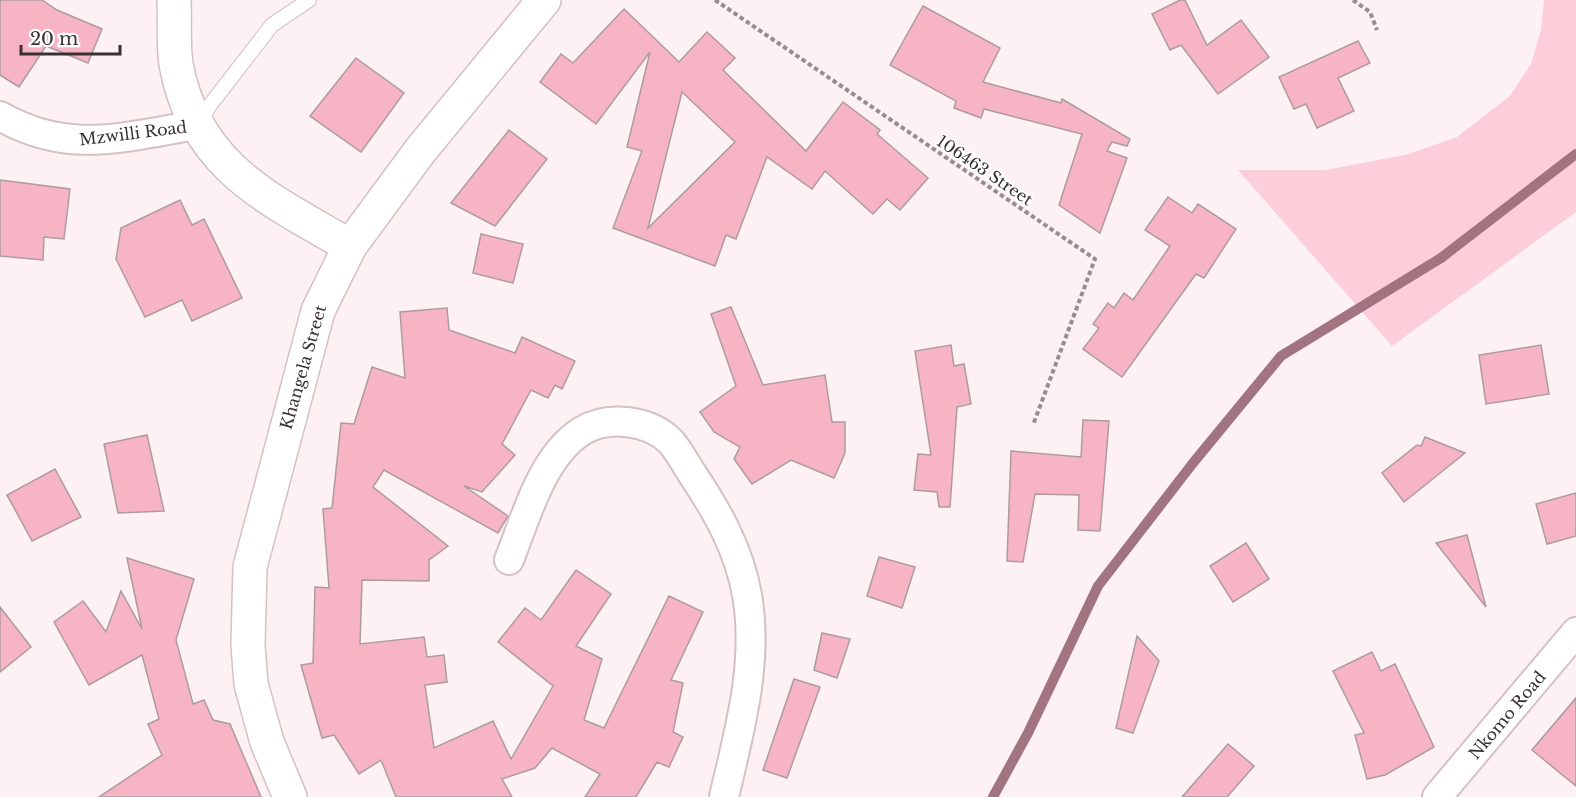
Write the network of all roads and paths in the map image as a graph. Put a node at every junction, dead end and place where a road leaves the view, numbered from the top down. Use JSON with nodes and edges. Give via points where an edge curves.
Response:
{"nodes":[{"id":1,"x":174,"y":0,"type":"edge"},
{"id":2,"x":309,"y":0,"type":"edge"},
{"id":3,"x":543,"y":0,"type":"edge"},
{"id":4,"x":715,"y":0,"type":"edge"},
{"id":5,"x":1353,"y":0,"type":"edge"},
{"id":6,"x":1377,"y":30,"type":"dead end"},
{"id":7,"x":0,"y":116,"type":"edge"},
{"id":8,"x":198,"y":125,"type":"junction"},
{"id":9,"x":350,"y":246,"type":"junction"},
{"id":10,"x":1033,"y":425,"type":"dead end"},
{"id":11,"x":508,"y":560,"type":"dead end"},
{"id":12,"x":1576,"y":632,"type":"edge"},
{"id":13,"x":290,"y":797,"type":"edge"},
{"id":14,"x":724,"y":797,"type":"edge"},
{"id":15,"x":1437,"y":797,"type":"edge"}],
"edges":[{"from":1,"to":8,"type":"street","via":[[176,63]]},
{"from":2,"to":8,"type":"lane","via":[[272,25]]},
{"from":3,"to":9,"type":"street","name":"Khangela Street","via":[[420,151]]},
{"from":4,"to":10,"type":"path","name":"106463 Street","via":[[1095,259]]},
{"from":5,"to":6,"type":"path","via":[[1370,12]]},
{"from":7,"to":8,"type":"street","name":"Mzwilli Road","via":[[24,129],[67,141],[102,140]]},
{"from":8,"to":9,"type":"street","via":[[239,178]]},
{"from":9,"to":13,"type":"street","name":"Khangela Street","via":[[318,311],[250,567],[248,645],[252,684],[267,742]]},
{"from":11,"to":14,"type":"street","via":[[542,481],[566,446],[582,431],[598,424],[622,422],[657,431],[671,443],[712,503],[736,549],[748,597],[748,685]]},
{"from":12,"to":15,"type":"street","name":"Nkomo Road"}]}
